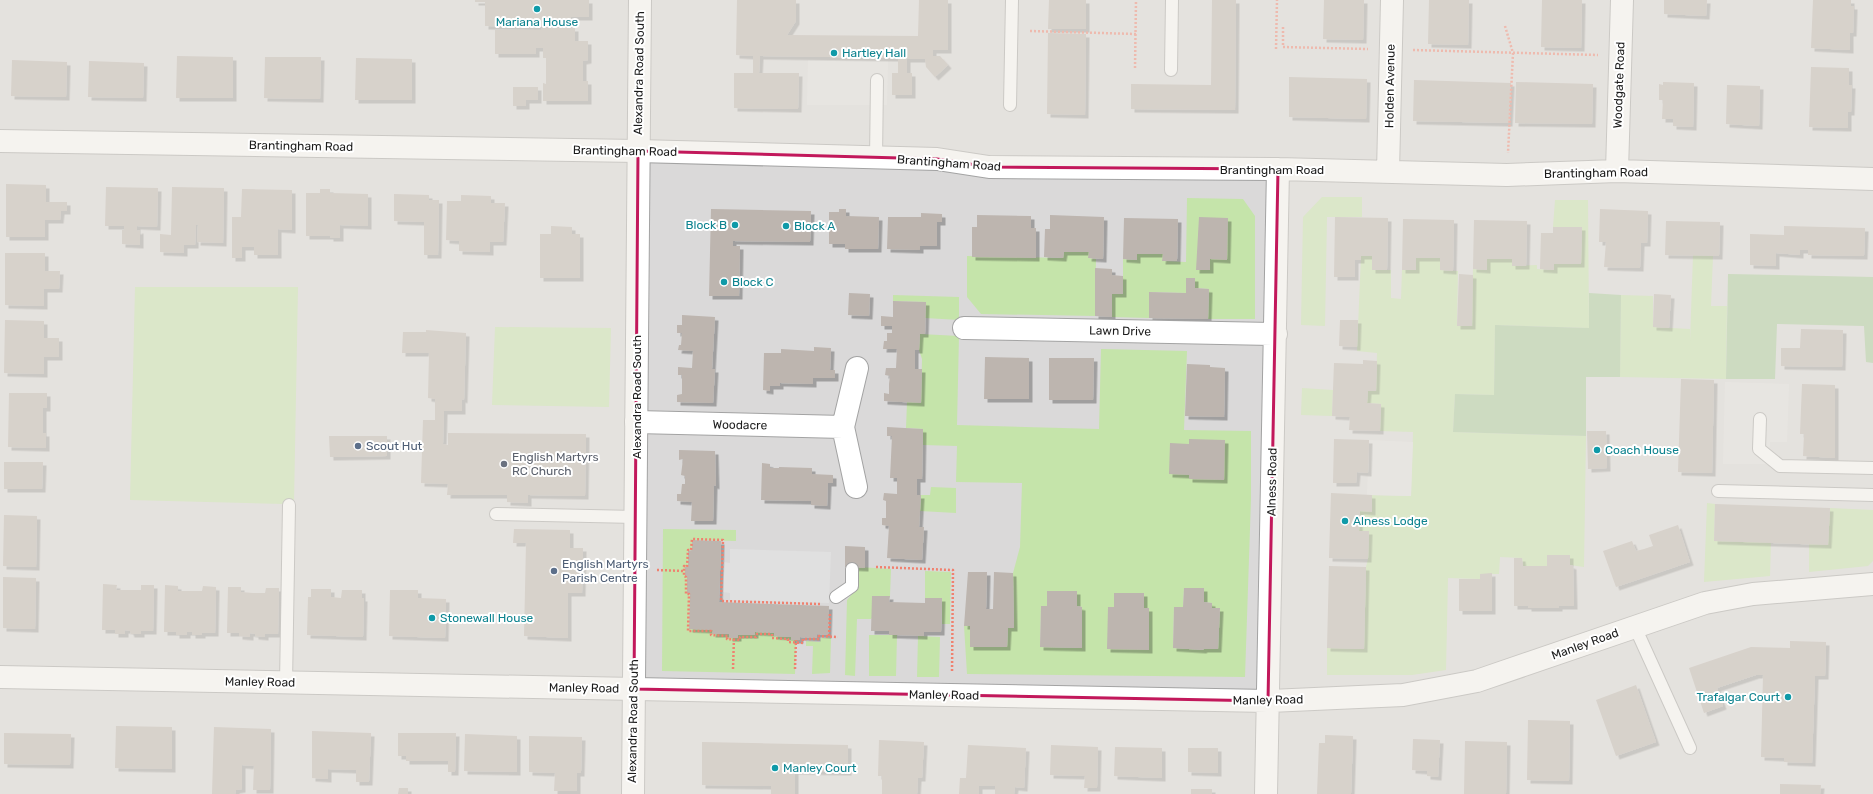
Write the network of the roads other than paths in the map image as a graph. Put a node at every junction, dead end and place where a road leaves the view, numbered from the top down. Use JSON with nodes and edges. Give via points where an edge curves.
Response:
{"nodes":[{"id":1,"x":640,"y":0,"type":"edge"},
{"id":2,"x":1012,"y":0,"type":"edge"},
{"id":3,"x":1172,"y":0,"type":"edge"},
{"id":4,"x":1392,"y":0,"type":"edge"},
{"id":5,"x":1622,"y":0,"type":"edge"},
{"id":6,"x":1171,"y":70,"type":"dead end"},
{"id":7,"x":877,"y":80,"type":"dead end"},
{"id":8,"x":1010,"y":105,"type":"dead end"},
{"id":9,"x":0,"y":141,"type":"edge"},
{"id":10,"x":638,"y":151,"type":"junction"},
{"id":11,"x":876,"y":158,"type":"junction"},
{"id":12,"x":1278,"y":169,"type":"junction"},
{"id":13,"x":1617,"y":171,"type":"junction"},
{"id":14,"x":1388,"y":172,"type":"junction"},
{"id":15,"x":1873,"y":179,"type":"edge"},
{"id":16,"x":964,"y":328,"type":"dead end"},
{"id":17,"x":1276,"y":334,"type":"junction"},
{"id":18,"x":857,"y":368,"type":"dead end"},
{"id":19,"x":1760,"y":419,"type":"dead end"},
{"id":20,"x":636,"y":422,"type":"junction"},
{"id":21,"x":843,"y":427,"type":"junction"},
{"id":22,"x":1873,"y":468,"type":"edge"},
{"id":23,"x":856,"y":487,"type":"dead end"},
{"id":24,"x":1718,"y":491,"type":"dead end"},
{"id":25,"x":1873,"y":496,"type":"edge"},
{"id":26,"x":289,"y":505,"type":"dead end"},
{"id":27,"x":496,"y":514,"type":"dead end"},
{"id":28,"x":636,"y":517,"type":"junction"},
{"id":29,"x":852,"y":569,"type":"dead end"},
{"id":30,"x":1873,"y":584,"type":"edge"},
{"id":31,"x":836,"y":597,"type":"dead end"},
{"id":32,"x":1635,"y":627,"type":"junction"},
{"id":33,"x":0,"y":677,"type":"edge"},
{"id":34,"x":286,"y":683,"type":"junction"},
{"id":35,"x":634,"y":689,"type":"junction"},
{"id":36,"x":1268,"y":701,"type":"junction"},
{"id":37,"x":1690,"y":748,"type":"dead end"},
{"id":38,"x":632,"y":794,"type":"edge"},
{"id":39,"x":1266,"y":794,"type":"edge"}],
"edges":[{"from":1,"to":10,"type":"street","name":"Alexandra Road South"},
{"from":2,"to":8,"type":"lane"},
{"from":3,"to":6,"type":"lane"},
{"from":4,"to":14,"type":"street","name":"Holden Avenue"},
{"from":5,"to":13,"type":"street","name":"Woodgate Road"},
{"from":7,"to":11,"type":"lane"},
{"from":9,"to":10,"type":"street","name":"Brantingham Road"},
{"from":10,"to":11,"type":"street","name":"Brantingham Road"},
{"from":10,"to":20,"type":"street","name":"Alexandra Road South"},
{"from":11,"to":12,"type":"street","name":"Brantingham Road","via":[[937,159],[989,167]]},
{"from":12,"to":14,"type":"street","name":"Brantingham Road"},
{"from":12,"to":17,"type":"street","name":"Alness Road"},
{"from":13,"to":14,"type":"street","name":"Brantingham Road","via":[[1507,175]]},
{"from":13,"to":15,"type":"street","name":"Brantingham Road"},
{"from":16,"to":17,"type":"street","name":"Lawn Drive"},
{"from":17,"to":36,"type":"street","name":"Alness Road"},
{"from":18,"to":21,"type":"street"},
{"from":19,"to":22,"type":"lane","via":[[1759,448],[1780,466]]},
{"from":20,"to":21,"type":"street","name":"Woodacre"},
{"from":20,"to":28,"type":"street","name":"Alexandra Road South"},
{"from":21,"to":23,"type":"street"},
{"from":24,"to":25,"type":"lane"},
{"from":26,"to":34,"type":"lane"},
{"from":27,"to":28,"type":"lane"},
{"from":28,"to":35,"type":"street","name":"Alexandra Road South"},
{"from":29,"to":31,"type":"lane","via":[[852,586]]},
{"from":30,"to":32,"type":"street","name":"Manley Road","via":[[1753,594],[1705,603]]},
{"from":32,"to":36,"type":"street","name":"Manley Road","via":[[1477,681],[1403,695]]},
{"from":32,"to":37,"type":"lane"},
{"from":33,"to":34,"type":"street","name":"Manley Road"},
{"from":34,"to":35,"type":"street","name":"Manley Road"},
{"from":35,"to":36,"type":"street","name":"Manley Road"},
{"from":35,"to":38,"type":"street","name":"Alexandra Road South"},
{"from":36,"to":39,"type":"street","name":"Alness Road"}]}
